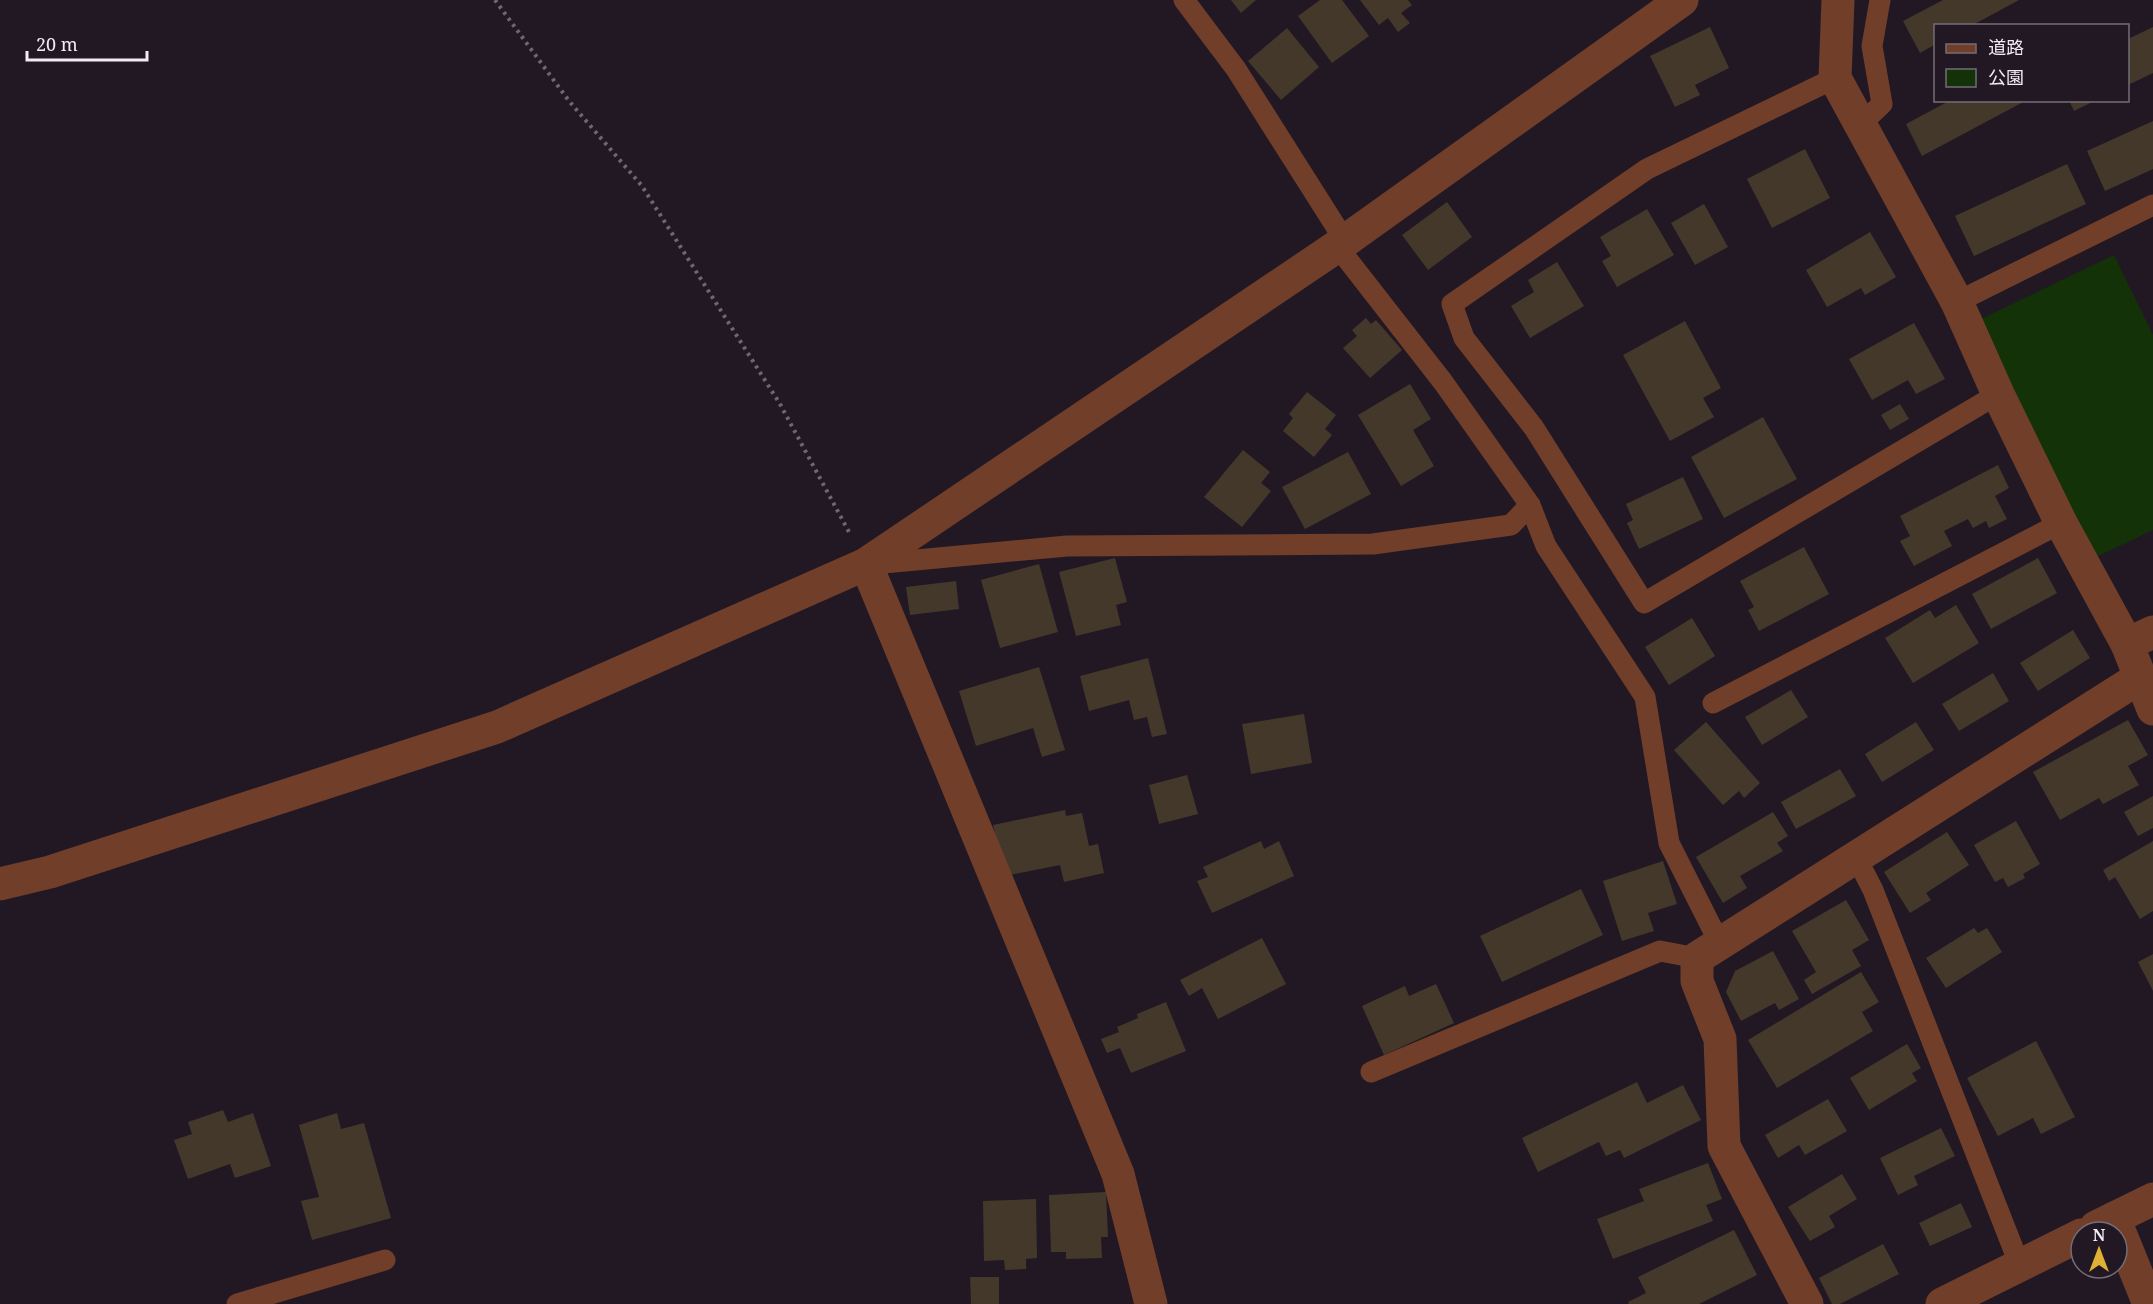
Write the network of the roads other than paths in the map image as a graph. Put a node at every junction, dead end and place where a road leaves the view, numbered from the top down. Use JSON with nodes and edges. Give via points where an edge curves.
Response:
{"nodes":[{"id":1,"x":1184,"y":0,"type":"edge"},
{"id":2,"x":1682,"y":0,"type":"edge"},
{"id":3,"x":1838,"y":0,"type":"edge"},
{"id":4,"x":1880,"y":0,"type":"edge"},
{"id":5,"x":1835,"y":78,"type":"junction"},
{"id":6,"x":1862,"y":123,"type":"junction"},
{"id":7,"x":2153,"y":205,"type":"edge"},
{"id":8,"x":1341,"y":243,"type":"junction"},
{"id":9,"x":1957,"y":302,"type":"junction"},
{"id":10,"x":1998,"y":394,"type":"junction"},
{"id":11,"x":1530,"y":505,"type":"junction"},
{"id":12,"x":2061,"y":523,"type":"junction"},
{"id":13,"x":866,"y":564,"type":"junction"},
{"id":14,"x":2140,"y":638,"type":"edge"},
{"id":15,"x":2139,"y":678,"type":"junction"},
{"id":16,"x":1713,"y":703,"type":"dead end"},
{"id":17,"x":2153,"y":709,"type":"edge"},
{"id":18,"x":1856,"y":857,"type":"junction"},
{"id":19,"x":0,"y":884,"type":"edge"},
{"id":20,"x":1708,"y":951,"type":"junction"},
{"id":21,"x":1371,"y":1072,"type":"dead end"},
{"id":22,"x":2153,"y":1198,"type":"edge"},
{"id":23,"x":2110,"y":1220,"type":"edge"},
{"id":24,"x":2069,"y":1241,"type":"edge"},
{"id":25,"x":384,"y":1260,"type":"dead end"},
{"id":26,"x":2020,"y":1266,"type":"junction"},
{"id":27,"x":2129,"y":1272,"type":"edge"},
{"id":28,"x":237,"y":1304,"type":"edge"},
{"id":29,"x":1151,"y":1304,"type":"edge"},
{"id":30,"x":1807,"y":1304,"type":"edge"},
{"id":31,"x":1942,"y":1304,"type":"edge"},
{"id":32,"x":2149,"y":1304,"type":"edge"}],
"edges":[{"from":1,"to":8,"type":"lane","via":[[1236,69]]},
{"from":2,"to":8,"type":"street"},
{"from":3,"to":5,"type":"street"},
{"from":4,"to":6,"type":"lane","via":[[1872,46],[1882,105]]},
{"from":5,"to":6,"type":"street"},
{"from":5,"to":10,"type":"lane","via":[[1647,169],[1452,304],[1464,338],[1534,428],[1644,603]]},
{"from":6,"to":9,"type":"street"},
{"from":7,"to":9,"type":"lane"},
{"from":8,"to":11,"type":"lane"},
{"from":8,"to":13,"type":"street"},
{"from":9,"to":10,"type":"street"},
{"from":10,"to":12,"type":"street"},
{"from":11,"to":13,"type":"lane","via":[[1511,525],[1373,544],[1067,546]]},
{"from":11,"to":20,"type":"lane","via":[[1546,546],[1645,697],[1669,843]]},
{"from":12,"to":14,"type":"street"},
{"from":12,"to":16,"type":"lane"},
{"from":13,"to":19,"type":"street","via":[[497,727],[50,872]]},
{"from":13,"to":29,"type":"street","via":[[1118,1174]]},
{"from":14,"to":15,"type":"street"},
{"from":15,"to":17,"type":"street"},
{"from":15,"to":18,"type":"street"},
{"from":18,"to":20,"type":"street"},
{"from":18,"to":26,"type":"lane","via":[[1873,890]]},
{"from":20,"to":21,"type":"lane","via":[[1660,951]]},
{"from":20,"to":30,"type":"street","via":[[1697,981],[1720,1039],[1724,1146]]},
{"from":22,"to":23,"type":"street"},
{"from":24,"to":26,"type":"street"},
{"from":25,"to":28,"type":"lane"},
{"from":26,"to":31,"type":"street"},
{"from":27,"to":32,"type":"street"}]}
